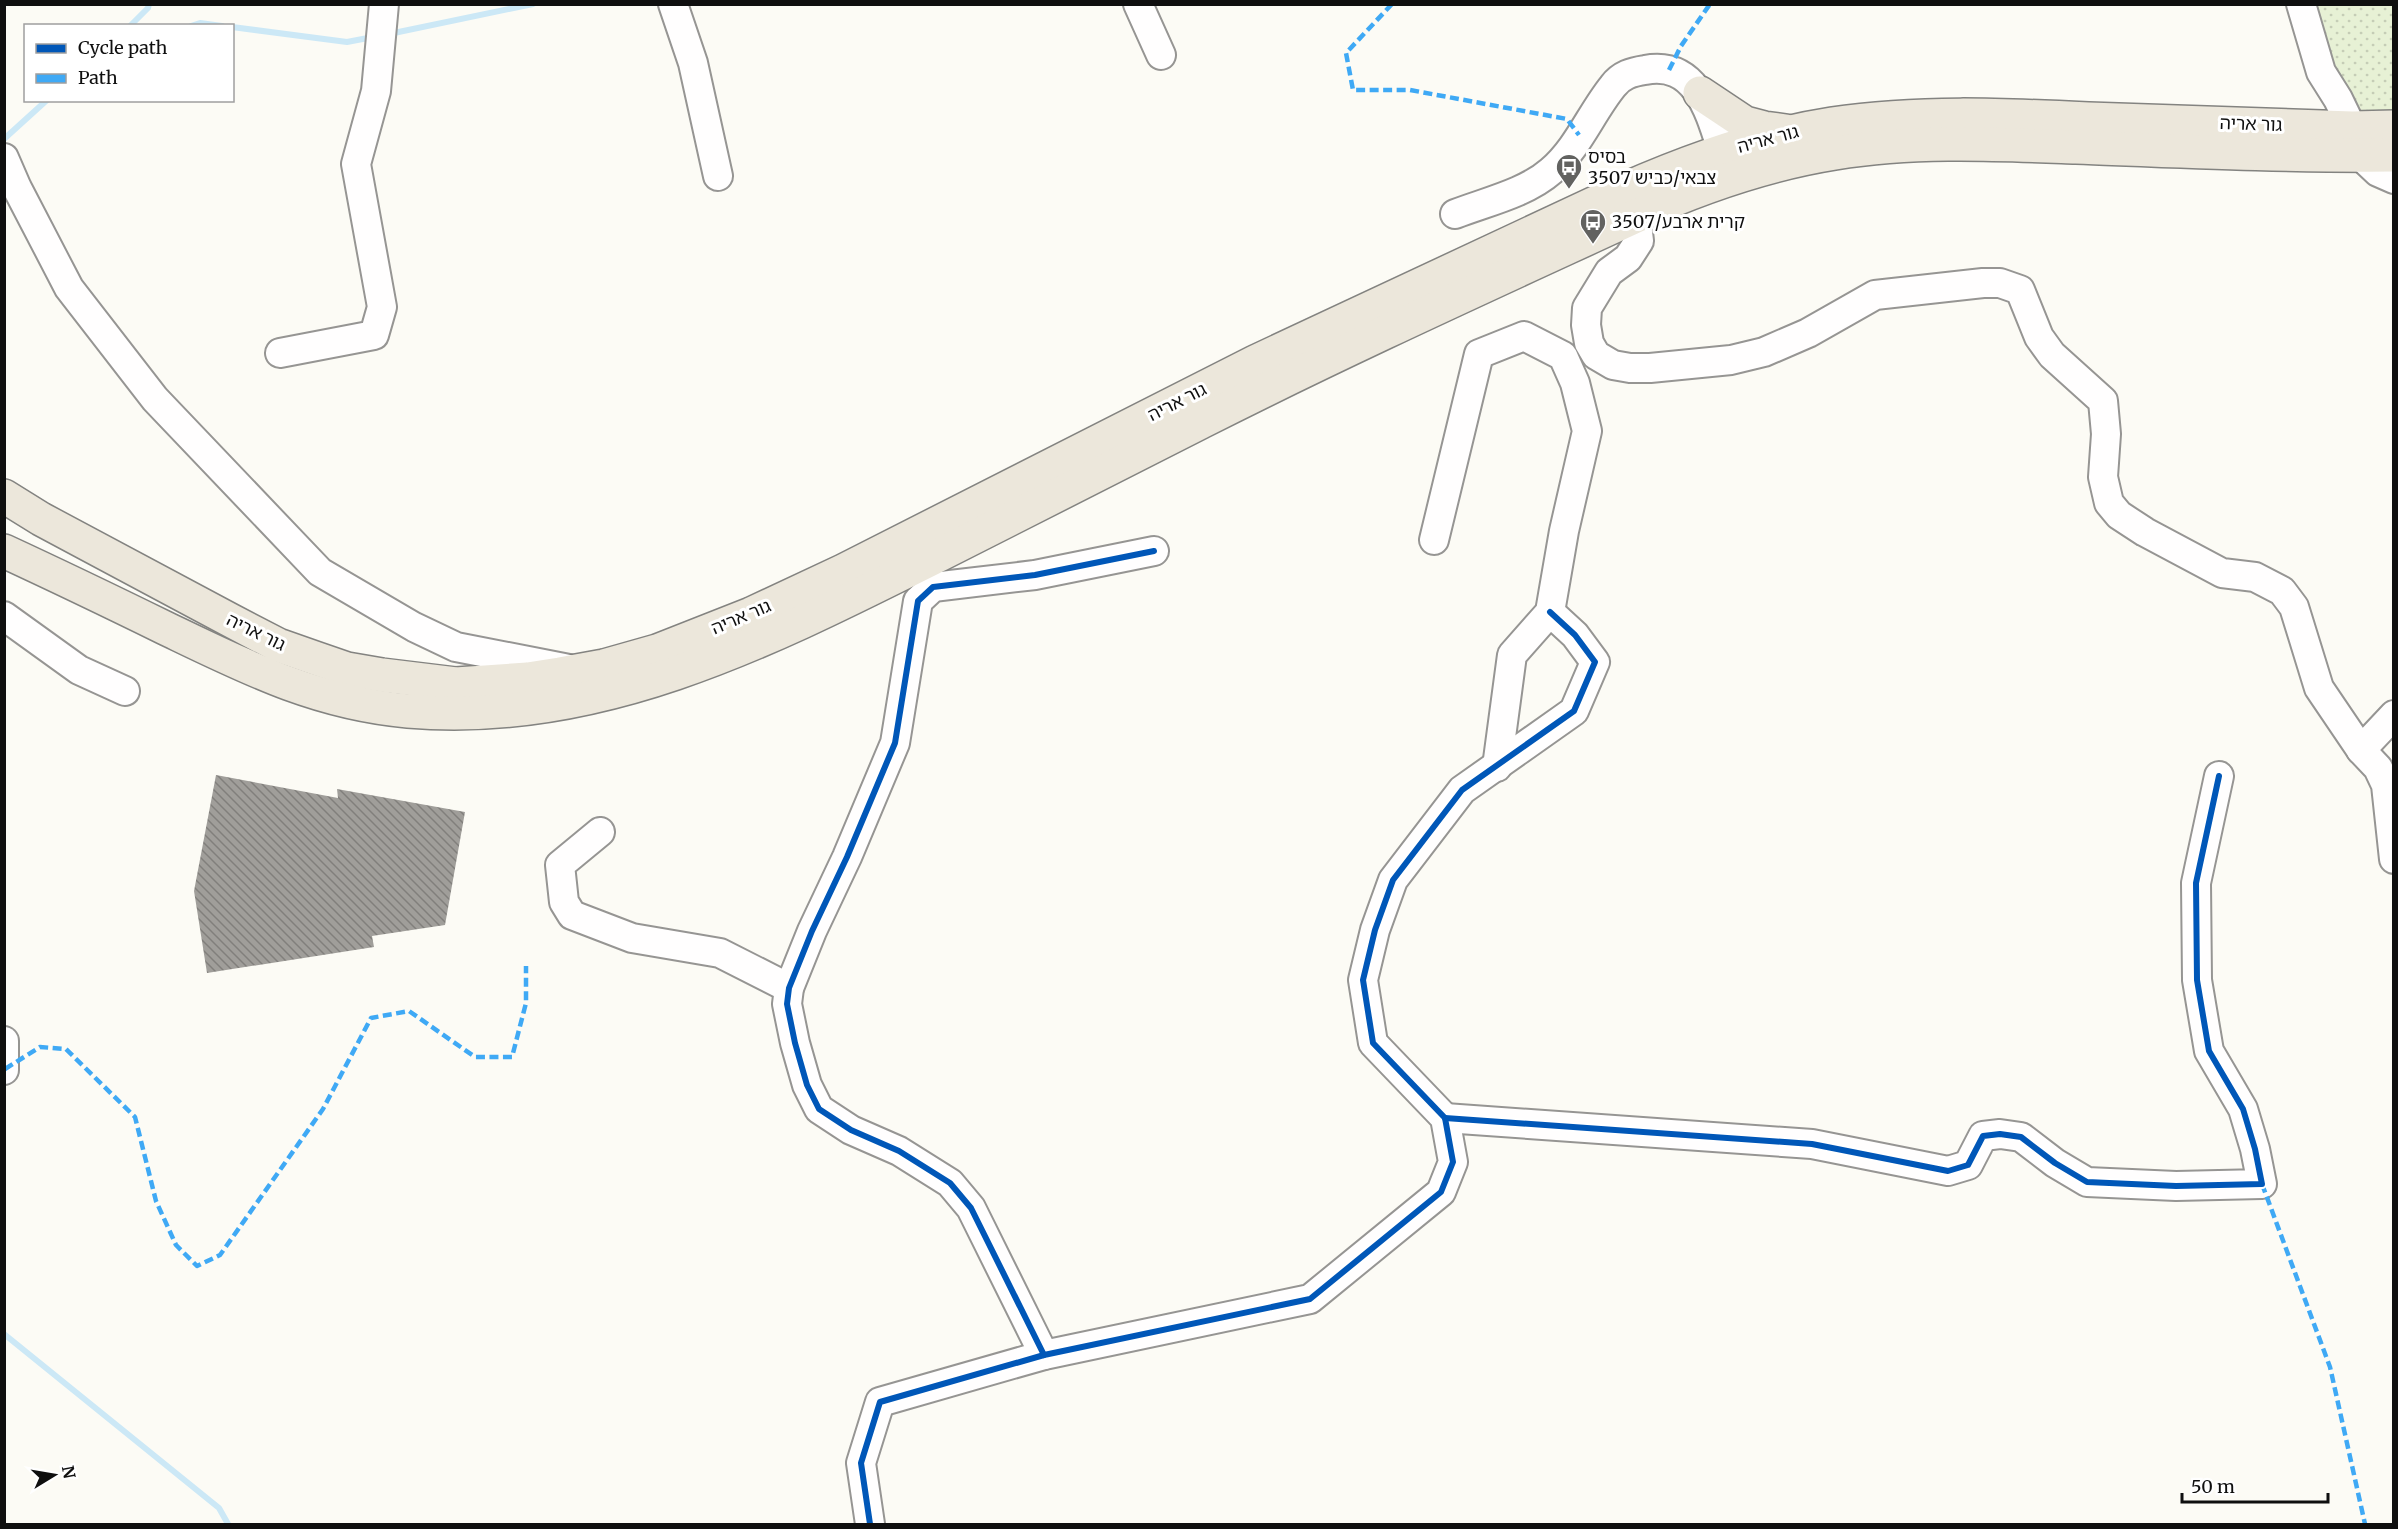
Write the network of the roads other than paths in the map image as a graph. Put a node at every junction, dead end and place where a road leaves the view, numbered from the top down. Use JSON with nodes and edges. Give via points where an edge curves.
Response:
{"nodes":[{"id":1,"x":384,"y":4,"type":"edge"},
{"id":2,"x":673,"y":4,"type":"edge"},
{"id":3,"x":1138,"y":4,"type":"edge"},
{"id":4,"x":2301,"y":4,"type":"edge"},
{"id":5,"x":1161,"y":55,"type":"dead end"},
{"id":6,"x":1700,"y":93,"type":"junction"},
{"id":7,"x":2394,"y":127,"type":"edge"},
{"id":8,"x":1794,"y":132,"type":"junction"},
{"id":9,"x":2356,"y":142,"type":"junction"},
{"id":10,"x":2394,"y":155,"type":"edge"},
{"id":11,"x":4,"y":158,"type":"edge"},
{"id":12,"x":1726,"y":165,"type":"junction"},
{"id":13,"x":718,"y":176,"type":"dead end"},
{"id":14,"x":2394,"y":179,"type":"edge"},
{"id":15,"x":1455,"y":214,"type":"dead end"},
{"id":16,"x":1636,"y":216,"type":"junction"},
{"id":17,"x":280,"y":353,"type":"dead end"},
{"id":18,"x":4,"y":496,"type":"edge"},
{"id":19,"x":1434,"y":540,"type":"dead end"},
{"id":20,"x":4,"y":551,"type":"edge"},
{"id":21,"x":1154,"y":551,"type":"dead end"},
{"id":22,"x":1550,"y":612,"type":"junction"},
{"id":23,"x":4,"y":616,"type":"edge"},
{"id":24,"x":579,"y":671,"type":"junction"},
{"id":25,"x":125,"y":691,"type":"dead end"},
{"id":26,"x":2394,"y":715,"type":"edge"},
{"id":27,"x":2361,"y":750,"type":"junction"},
{"id":28,"x":1497,"y":767,"type":"junction"},
{"id":29,"x":2219,"y":776,"type":"dead end"},
{"id":30,"x":600,"y":832,"type":"dead end"},
{"id":31,"x":2394,"y":859,"type":"edge"},
{"id":32,"x":789,"y":988,"type":"junction"},
{"id":33,"x":4,"y":1041,"type":"edge"},
{"id":34,"x":4,"y":1070,"type":"edge"},
{"id":35,"x":1445,"y":1118,"type":"junction"},
{"id":36,"x":1044,"y":1355,"type":"junction"},
{"id":37,"x":870,"y":1524,"type":"edge"}],
"edges":[{"from":1,"to":17,"type":"street","via":[[376,91],[356,164],[382,308],[374,335]]},
{"from":2,"to":13,"type":"street","via":[[693,63]]},
{"from":3,"to":5,"type":"street"},
{"from":4,"to":9,"type":"street","via":[[2320,72],[2338,99]]},
{"from":6,"to":8,"type":"main road","via":[[1745,123]]},
{"from":6,"to":12,"type":"street"},
{"from":6,"to":15,"type":"street","via":[[1687,78],[1669,70],[1629,73],[1614,83],[1566,155],[1550,172],[1522,189]]},
{"from":7,"to":9,"type":"main road","name":"גור אריה"},
{"from":8,"to":9,"type":"main road","name":"גור אריה","via":[[1831,124],[1932,114]]},
{"from":8,"to":12,"type":"main road","name":"גור אריה"},
{"from":9,"to":10,"type":"main road","name":"גור אריה"},
{"from":9,"to":12,"type":"main road","name":"גור אריה","via":[[1933,143],[1787,162]]},
{"from":9,"to":14,"type":"street","via":[[2378,172]]},
{"from":11,"to":24,"type":"street","via":[[69,288],[154,399],[320,572],[456,647]]},
{"from":12,"to":16,"type":"main road","name":"גור אריה","via":[[1679,196]]},
{"from":12,"to":24,"type":"main road","name":"גור אריה","via":[[1669,170],[1625,189],[1255,362],[752,614],[657,651]]},
{"from":16,"to":20,"type":"main road","name":"גור אריה","via":[[1267,388],[763,640],[699,666],[610,694],[532,707],[456,713],[408,711],[318,695],[250,669]]},
{"from":16,"to":27,"type":"street","via":[[1639,242],[1628,258],[1609,272],[1587,308],[1589,343],[1596,355],[1613,365],[1684,366],[1764,352],[1808,333],[1875,295],[1983,283],[2000,283],[2020,290],[2039,337],[2052,355],[2103,400],[2103,477],[2109,503],[2119,515],[2145,532],[2222,573],[2256,577],[2282,591],[2294,607],[2319,688]]},
{"from":18,"to":24,"type":"main road","name":"גור אריה","via":[[278,645],[347,669],[456,684]]},
{"from":19,"to":22,"type":"street","via":[[1479,354],[1524,336],[1563,356],[1587,431]]},
{"from":21,"to":32,"type":"street","via":[[1035,574],[933,587],[918,601],[895,742]]},
{"from":22,"to":28,"type":"street","via":[[1512,655]]},
{"from":22,"to":28,"type":"street","via":[[1575,635],[1595,662],[1574,711]]},
{"from":23,"to":25,"type":"street","via":[[79,670]]},
{"from":26,"to":27,"type":"street"},
{"from":27,"to":31,"type":"street","via":[[2378,768],[2386,785]]},
{"from":28,"to":35,"type":"street","via":[[1462,790],[1393,880],[1363,980],[1373,1043]]},
{"from":29,"to":35,"type":"street","via":[[2196,883],[2197,980],[2209,1051],[2242,1109],[2262,1184],[2087,1182],[2021,1137],[2000,1134],[1983,1136],[1968,1165],[1948,1171],[1812,1144]]},
{"from":30,"to":32,"type":"street","via":[[561,866],[564,902],[572,915],[632,938],[720,953]]},
{"from":32,"to":36,"type":"street","via":[[787,1004],[795,1043],[807,1085],[819,1109],[851,1130],[899,1150],[950,1183],[971,1208]]},
{"from":33,"to":34,"type":"street"},
{"from":35,"to":36,"type":"street","via":[[1453,1162],[1441,1192],[1310,1299]]},
{"from":36,"to":37,"type":"street","via":[[880,1402],[861,1463]]}]}
